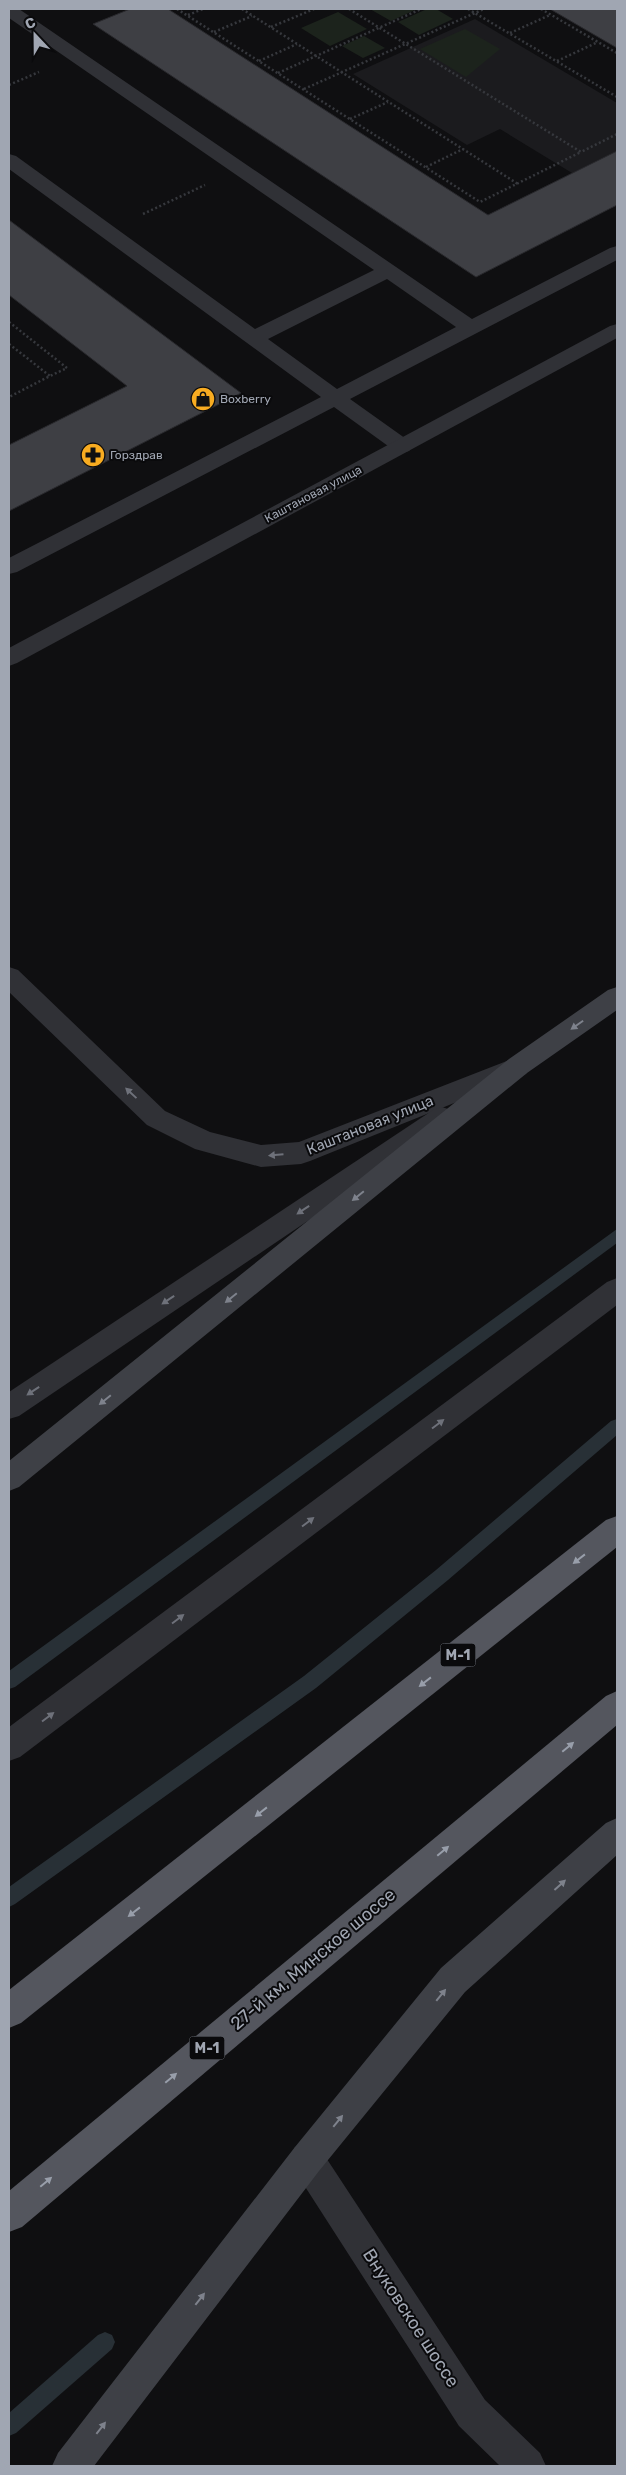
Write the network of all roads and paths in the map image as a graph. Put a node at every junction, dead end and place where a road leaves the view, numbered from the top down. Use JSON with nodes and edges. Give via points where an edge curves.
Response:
{"nodes":[{"id":1,"x":177,"y":9,"type":"edge"},
{"id":2,"x":204,"y":9,"type":"edge"},
{"id":3,"x":242,"y":9,"type":"edge"},
{"id":4,"x":314,"y":9,"type":"edge"},
{"id":5,"x":349,"y":9,"type":"edge"},
{"id":6,"x":421,"y":9,"type":"edge"},
{"id":7,"x":468,"y":9,"type":"edge"},
{"id":8,"x":484,"y":9,"type":"edge"},
{"id":9,"x":541,"y":9,"type":"edge"},
{"id":10,"x":9,"y":10,"type":"edge"},
{"id":11,"x":475,"y":13,"type":"junction"},
{"id":12,"x":551,"y":14,"type":"junction"},
{"id":13,"x":188,"y":15,"type":"junction"},
{"id":14,"x":252,"y":16,"type":"junction"},
{"id":15,"x":271,"y":27,"type":"junction"},
{"id":16,"x":379,"y":27,"type":"junction"},
{"id":17,"x":214,"y":32,"type":"junction"},
{"id":18,"x":510,"y":33,"type":"junction"},
{"id":19,"x":598,"y":42,"type":"junction"},
{"id":20,"x":297,"y":44,"type":"junction"},
{"id":21,"x":405,"y":44,"type":"junction"},
{"id":22,"x":617,"y":53,"type":"edge"},
{"id":23,"x":316,"y":56,"type":"junction"},
{"id":24,"x":259,"y":61,"type":"junction"},
{"id":25,"x":557,"y":61,"type":"junction"},
{"id":26,"x":342,"y":72,"type":"junction"},
{"id":27,"x":278,"y":73,"type":"junction"},
{"id":28,"x":303,"y":90,"type":"junction"},
{"id":29,"x":617,"y":97,"type":"edge"},
{"id":30,"x":388,"y":102,"type":"junction"},
{"id":31,"x":350,"y":119,"type":"junction"},
{"id":32,"x":617,"y":134,"type":"edge"},
{"id":33,"x":463,"y":149,"type":"junction"},
{"id":34,"x":581,"y":152,"type":"junction"},
{"id":35,"x":9,"y":160,"type":"edge"},
{"id":36,"x":425,"y":167,"type":"junction"},
{"id":37,"x":240,"y":169,"type":"junction"},
{"id":38,"x":518,"y":184,"type":"junction"},
{"id":39,"x":106,"y":232,"type":"junction"},
{"id":40,"x":617,"y":252,"type":"edge"},
{"id":41,"x":388,"y":271,"type":"junction"},
{"id":42,"x":9,"y":322,"type":"edge"},
{"id":43,"x":471,"y":328,"type":"junction"},
{"id":44,"x":617,"y":330,"type":"edge"},
{"id":45,"x":253,"y":338,"type":"junction"},
{"id":46,"x":9,"y":344,"type":"edge"},
{"id":47,"x":50,"y":376,"type":"junction"},
{"id":48,"x":9,"y":397,"type":"edge"},
{"id":49,"x":336,"y":398,"type":"junction"},
{"id":50,"x":402,"y":446,"type":"junction"},
{"id":51,"x":9,"y":567,"type":"edge"},
{"id":52,"x":9,"y":658,"type":"edge"},
{"id":53,"x":9,"y":978,"type":"edge"},
{"id":54,"x":617,"y":997,"type":"edge"},
{"id":55,"x":518,"y":1066,"type":"junction"},
{"id":56,"x":617,"y":1290,"type":"edge"},
{"id":57,"x":9,"y":1407,"type":"edge"},
{"id":58,"x":9,"y":1478,"type":"edge"},
{"id":59,"x":617,"y":1529,"type":"edge"},
{"id":60,"x":617,"y":1706,"type":"edge"},
{"id":61,"x":9,"y":1746,"type":"edge"},
{"id":62,"x":617,"y":1834,"type":"edge"},
{"id":63,"x":9,"y":2011,"type":"edge"},
{"id":64,"x":308,"y":2159,"type":"junction"},
{"id":65,"x":9,"y":2214,"type":"edge"},
{"id":66,"x":71,"y":2466,"type":"edge"},
{"id":67,"x":528,"y":2466,"type":"edge"}],
"edges":[{"from":1,"to":13,"type":"path"},
{"from":2,"to":13,"type":"path"},
{"from":3,"to":14,"type":"path"},
{"from":4,"to":15,"type":"path"},
{"from":5,"to":16,"type":"path"},
{"from":6,"to":16,"type":"path"},
{"from":7,"to":11,"type":"path"},
{"from":8,"to":11,"type":"path"},
{"from":9,"to":12,"type":"path"},
{"from":10,"to":37,"type":"street"},
{"from":11,"to":18,"type":"path"},
{"from":11,"to":21,"type":"path"},
{"from":12,"to":18,"type":"path"},
{"from":12,"to":19,"type":"path"},
{"from":13,"to":17,"type":"path"},
{"from":14,"to":15,"type":"path"},
{"from":14,"to":17,"type":"path"},
{"from":15,"to":20,"type":"path"},
{"from":16,"to":21,"type":"path"},
{"from":16,"to":23,"type":"path"},
{"from":17,"to":24,"type":"path"},
{"from":18,"to":25,"type":"path"},
{"from":19,"to":22,"type":"path"},
{"from":19,"to":25,"type":"path"},
{"from":20,"to":23,"type":"path"},
{"from":20,"to":24,"type":"path"},
{"from":21,"to":26,"type":"path"},
{"from":21,"to":34,"type":"path"},
{"from":23,"to":26,"type":"path"},
{"from":23,"to":27,"type":"path"},
{"from":24,"to":27,"type":"path"},
{"from":25,"to":29,"type":"path"},
{"from":26,"to":28,"type":"path"},
{"from":26,"to":30,"type":"path"},
{"from":27,"to":28,"type":"path"},
{"from":28,"to":31,"type":"path"},
{"from":30,"to":31,"type":"path"},
{"from":30,"to":33,"type":"path"},
{"from":31,"to":36,"type":"path"},
{"from":32,"to":34,"type":"path"},
{"from":33,"to":36,"type":"path"},
{"from":33,"to":38,"type":"path"},
{"from":34,"to":38,"type":"path"},
{"from":35,"to":39,"type":"street"},
{"from":36,"to":38,"type":"path","via":[[480,202]]},
{"from":37,"to":39,"type":"path"},
{"from":37,"to":41,"type":"street"},
{"from":39,"to":45,"type":"street"},
{"from":40,"to":43,"type":"street"},
{"from":41,"to":43,"type":"street"},
{"from":41,"to":45,"type":"street"},
{"from":42,"to":47,"type":"path","via":[[67,368]]},
{"from":43,"to":49,"type":"street"},
{"from":44,"to":50,"type":"street","name":"Каштановая улица"},
{"from":45,"to":49,"type":"street"},
{"from":46,"to":47,"type":"path"},
{"from":47,"to":48,"type":"path"},
{"from":49,"to":50,"type":"street"},
{"from":49,"to":51,"type":"street"},
{"from":50,"to":52,"type":"street","name":"Каштановая улица"},
{"from":55,"to":53,"type":"street","name":"Каштановая улица","one_way":true,"via":[[301,1152],[261,1156],[204,1141],[156,1118]]},
{"from":54,"to":55,"type":"main road","one_way":true},
{"from":55,"to":57,"type":"street","one_way":true},
{"from":55,"to":58,"type":"main road","one_way":true},
{"from":61,"to":56,"type":"street","one_way":true},
{"from":59,"to":63,"type":"highway","number":"М-1","one_way":true},
{"from":65,"to":60,"type":"highway","name":"27-й км, Минское шоссе","number":"М-1","one_way":true},
{"from":64,"to":62,"type":"main road","one_way":true,"via":[[453,1980]]},
{"from":66,"to":64,"type":"main road","one_way":true},
{"from":64,"to":67,"type":"street","name":"Внуковское шоссе","via":[[472,2413]]}]}
